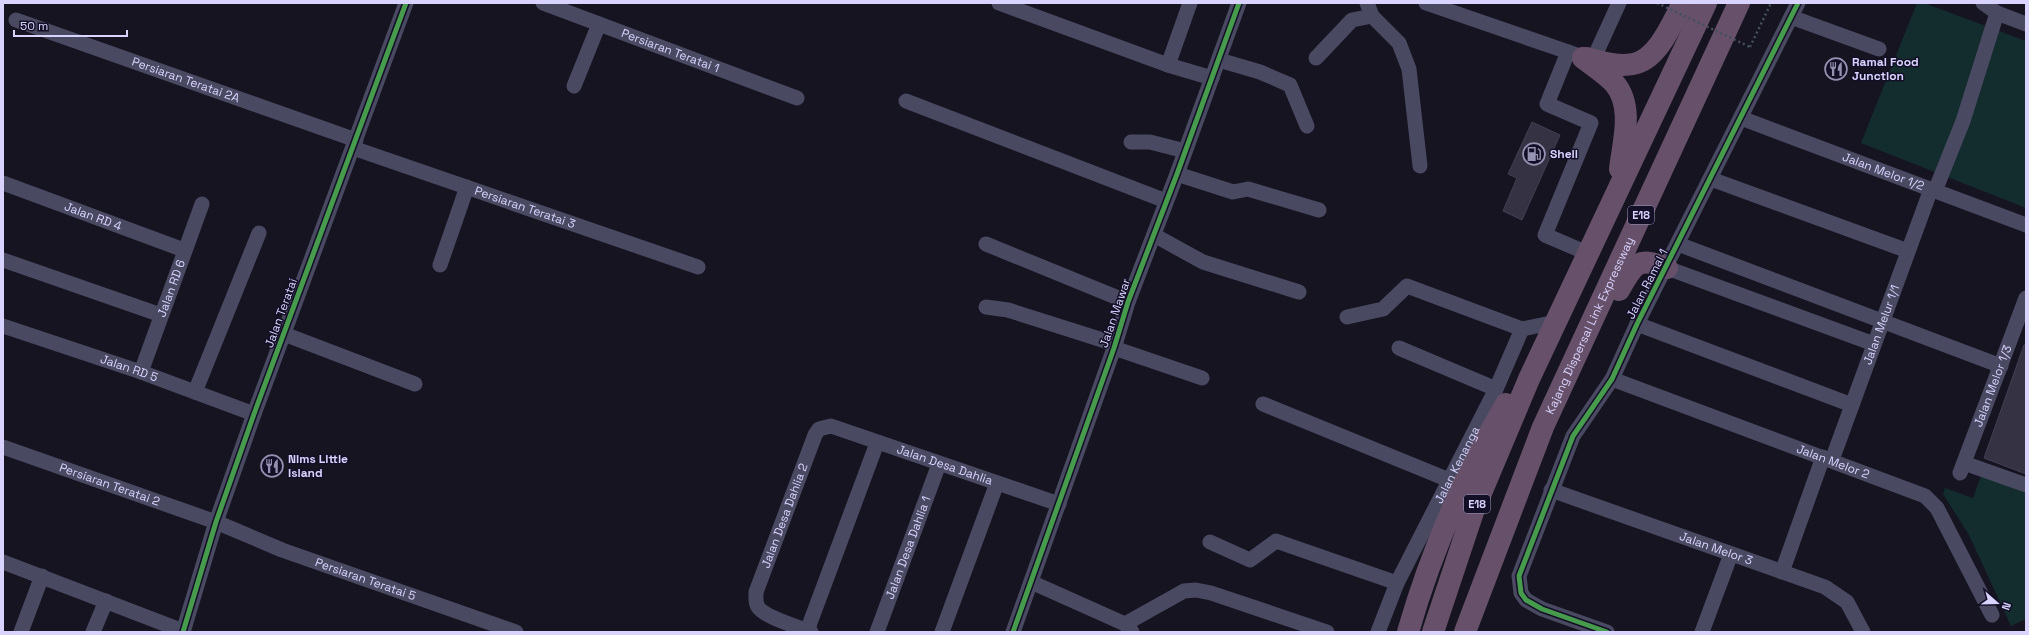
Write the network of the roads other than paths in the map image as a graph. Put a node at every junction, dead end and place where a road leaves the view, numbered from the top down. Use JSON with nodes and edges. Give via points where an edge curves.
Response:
{"nodes":[{"id":1,"x":406,"y":3,"type":"edge"},
{"id":2,"x":543,"y":3,"type":"edge"},
{"id":3,"x":999,"y":3,"type":"edge"},
{"id":4,"x":1190,"y":3,"type":"edge"},
{"id":5,"x":1239,"y":3,"type":"edge"},
{"id":6,"x":1426,"y":3,"type":"edge"},
{"id":7,"x":1619,"y":3,"type":"edge"},
{"id":8,"x":1683,"y":3,"type":"edge"},
{"id":9,"x":1706,"y":3,"type":"edge"},
{"id":10,"x":1739,"y":3,"type":"edge"},
{"id":11,"x":1798,"y":3,"type":"edge"},
{"id":12,"x":1982,"y":3,"type":"edge"},
{"id":13,"x":1370,"y":10,"type":"edge"},
{"id":14,"x":1997,"y":13,"type":"junction"},
{"id":15,"x":1791,"y":18,"type":"junction"},
{"id":16,"x":16,"y":20,"type":"dead end"},
{"id":17,"x":599,"y":24,"type":"junction"},
{"id":18,"x":2026,"y":24,"type":"edge"},
{"id":19,"x":1879,"y":49,"type":"dead end"},
{"id":20,"x":1581,"y":56,"type":"junction"},
{"id":21,"x":1316,"y":58,"type":"dead end"},
{"id":22,"x":1219,"y":60,"type":"junction"},
{"id":23,"x":1168,"y":65,"type":"junction"},
{"id":24,"x":1212,"y":78,"type":"junction"},
{"id":25,"x":574,"y":86,"type":"dead end"},
{"id":26,"x":797,"y":98,"type":"dead end"},
{"id":27,"x":906,"y":101,"type":"dead end"},
{"id":28,"x":1694,"y":102,"type":"junction"},
{"id":29,"x":1741,"y":118,"type":"junction"},
{"id":30,"x":1307,"y":126,"type":"dead end"},
{"id":31,"x":1131,"y":142,"type":"dead end"},
{"id":32,"x":354,"y":144,"type":"junction"},
{"id":33,"x":1185,"y":151,"type":"junction"},
{"id":34,"x":1420,"y":166,"type":"dead end"},
{"id":35,"x":1177,"y":174,"type":"junction"},
{"id":36,"x":1711,"y":179,"type":"junction"},
{"id":37,"x":3,"y":183,"type":"edge"},
{"id":38,"x":467,"y":187,"type":"junction"},
{"id":39,"x":1618,"y":189,"type":"junction"},
{"id":40,"x":1933,"y":190,"type":"junction"},
{"id":41,"x":1166,"y":201,"type":"junction"},
{"id":42,"x":202,"y":204,"type":"dead end"},
{"id":43,"x":1319,"y":210,"type":"dead end"},
{"id":44,"x":2026,"y":225,"type":"edge"},
{"id":45,"x":259,"y":233,"type":"dead end"},
{"id":46,"x":1154,"y":235,"type":"junction"},
{"id":47,"x":986,"y":244,"type":"dead end"},
{"id":48,"x":184,"y":250,"type":"junction"},
{"id":49,"x":1908,"y":251,"type":"junction"},
{"id":50,"x":1587,"y":253,"type":"junction"},
{"id":51,"x":1672,"y":257,"type":"junction"},
{"id":52,"x":3,"y":260,"type":"edge"},
{"id":53,"x":440,"y":265,"type":"dead end"},
{"id":54,"x":698,"y":267,"type":"dead end"},
{"id":55,"x":1299,"y":292,"type":"dead end"},
{"id":56,"x":2026,"y":298,"type":"edge"},
{"id":57,"x":1128,"y":302,"type":"junction"},
{"id":58,"x":986,"y":307,"type":"dead end"},
{"id":59,"x":161,"y":315,"type":"junction"},
{"id":60,"x":1346,"y":317,"type":"dead end"},
{"id":61,"x":1556,"y":322,"type":"junction"},
{"id":62,"x":1882,"y":322,"type":"junction"},
{"id":63,"x":1637,"y":324,"type":"junction"},
{"id":64,"x":3,"y":326,"type":"edge"},
{"id":65,"x":1522,"y":328,"type":"junction"},
{"id":66,"x":284,"y":334,"type":"junction"},
{"id":67,"x":1874,"y":344,"type":"junction"},
{"id":68,"x":1114,"y":346,"type":"junction"},
{"id":69,"x":1399,"y":348,"type":"dead end"},
{"id":70,"x":2001,"y":366,"type":"junction"},
{"id":71,"x":141,"y":372,"type":"junction"},
{"id":72,"x":1202,"y":378,"type":"dead end"},
{"id":73,"x":1528,"y":379,"type":"junction"},
{"id":74,"x":1612,"y":379,"type":"junction"},
{"id":75,"x":415,"y":384,"type":"dead end"},
{"id":76,"x":1496,"y":389,"type":"junction"},
{"id":77,"x":194,"y":392,"type":"junction"},
{"id":78,"x":1263,"y":404,"type":"dead end"},
{"id":79,"x":1852,"y":405,"type":"junction"},
{"id":80,"x":254,"y":414,"type":"junction"},
{"id":81,"x":831,"y":426,"type":"joint"},
{"id":82,"x":1543,"y":427,"type":"junction"},
{"id":83,"x":877,"y":443,"type":"junction"},
{"id":84,"x":3,"y":447,"type":"edge"},
{"id":85,"x":1828,"y":458,"type":"junction"},
{"id":86,"x":939,"y":464,"type":"junction"},
{"id":87,"x":1449,"y":480,"type":"junction"},
{"id":88,"x":997,"y":483,"type":"junction"},
{"id":89,"x":2026,"y":485,"type":"edge"},
{"id":90,"x":1551,"y":490,"type":"junction"},
{"id":91,"x":1059,"y":504,"type":"junction"},
{"id":92,"x":216,"y":522,"type":"junction"},
{"id":93,"x":1210,"y":542,"type":"dead end"},
{"id":94,"x":1731,"y":554,"type":"junction"},
{"id":95,"x":3,"y":562,"type":"edge"},
{"id":96,"x":1782,"y":572,"type":"junction"},
{"id":97,"x":42,"y":576,"type":"junction"},
{"id":98,"x":1031,"y":582,"type":"junction"},
{"id":99,"x":1396,"y":583,"type":"junction"},
{"id":100,"x":1418,"y":597,"type":"junction"},
{"id":101,"x":106,"y":601,"type":"junction"},
{"id":102,"x":1992,"y":615,"type":"dead end"},
{"id":103,"x":1128,"y":628,"type":"edge"},
{"id":104,"x":809,"y":631,"type":"edge"},
{"id":105,"x":21,"y":632,"type":"edge"},
{"id":106,"x":93,"y":632,"type":"edge"},
{"id":107,"x":183,"y":632,"type":"edge"},
{"id":108,"x":516,"y":632,"type":"edge"},
{"id":109,"x":877,"y":632,"type":"edge"},
{"id":110,"x":942,"y":632,"type":"edge"},
{"id":111,"x":1013,"y":632,"type":"edge"},
{"id":112,"x":1326,"y":632,"type":"edge"},
{"id":113,"x":1378,"y":632,"type":"edge"},
{"id":114,"x":1398,"y":632,"type":"edge"},
{"id":115,"x":1408,"y":632,"type":"edge"},
{"id":116,"x":1433,"y":632,"type":"edge"},
{"id":117,"x":1465,"y":632,"type":"edge"},
{"id":118,"x":1607,"y":632,"type":"edge"},
{"id":119,"x":1702,"y":632,"type":"edge"},
{"id":120,"x":1863,"y":632,"type":"edge"}],
"edges":[{"from":1,"to":32,"type":"street","name":"Jalan Teratai"},
{"from":2,"to":17,"type":"street","name":"Persiaran Teratai 1"},
{"from":3,"to":23,"type":"street"},
{"from":4,"to":23,"type":"street"},
{"from":5,"to":22,"type":"street","name":"Jalan Mawar"},
{"from":6,"to":20,"type":"street"},
{"from":7,"to":20,"type":"street"},
{"from":8,"to":20,"type":"highway","via":[[1649,57],[1634,64],[1618,65]]},
{"from":9,"to":39,"type":"highway","number":"E18"},
{"from":10,"to":28,"type":"highway","name":"Kajang Dispersal Link Expressway","number":"E18"},
{"from":11,"to":15,"type":"street","name":"Jalan Ramal 1"},
{"from":12,"to":14,"type":"street"},
{"from":13,"to":21,"type":"street","via":[[1352,20]]},
{"from":13,"to":34,"type":"street","via":[[1399,43],[1410,69]]},
{"from":14,"to":18,"type":"street"},
{"from":14,"to":40,"type":"street","name":"Jalan Melur 1/1","via":[[1963,121]]},
{"from":15,"to":19,"type":"street"},
{"from":15,"to":29,"type":"street","name":"Jalan Ramal 1"},
{"from":16,"to":32,"type":"street","name":"Persiaran Teratai 2A"},
{"from":17,"to":25,"type":"street"},
{"from":17,"to":26,"type":"street","name":"Persiaran Teratai 1"},
{"from":20,"to":39,"type":"highway","via":[[1614,83],[1624,104],[1625,128]]},
{"from":20,"to":50,"type":"street","via":[[1547,104],[1592,123],[1545,236]]},
{"from":22,"to":24,"type":"street","name":"Jalan Mawar"},
{"from":22,"to":30,"type":"street","via":[[1260,72],[1290,85]]},
{"from":23,"to":24,"type":"street"},
{"from":24,"to":33,"type":"street","name":"Jalan Mawar"},
{"from":27,"to":41,"type":"street"},
{"from":28,"to":51,"type":"highway","via":[[1646,243],[1648,251]]},
{"from":28,"to":82,"type":"highway","name":"Kajang Dispersal Link Expressway","number":"E18"},
{"from":29,"to":36,"type":"street","name":"Jalan Ramal 1"},
{"from":29,"to":40,"type":"street","name":"Jalan Melor 1/2"},
{"from":31,"to":33,"type":"street","via":[[1150,142]]},
{"from":32,"to":38,"type":"street","name":"Persiaran Teratai 3"},
{"from":32,"to":66,"type":"street","name":"Jalan Teratai"},
{"from":33,"to":35,"type":"street","name":"Jalan Mawar"},
{"from":35,"to":41,"type":"street","name":"Jalan Mawar"},
{"from":35,"to":43,"type":"street","via":[[1232,192],[1248,190]]},
{"from":36,"to":49,"type":"street"},
{"from":36,"to":51,"type":"street","name":"Jalan Ramal 1"},
{"from":37,"to":48,"type":"street","name":"Jalan RD 4"},
{"from":38,"to":53,"type":"street"},
{"from":38,"to":54,"type":"street","name":"Persiaran Teratai 3"},
{"from":39,"to":50,"type":"highway","number":"E18"},
{"from":40,"to":44,"type":"street","name":"Jalan Melor 1/2"},
{"from":40,"to":49,"type":"street","name":"Jalan Melur 1/1"},
{"from":41,"to":46,"type":"street","name":"Jalan Mawar"},
{"from":42,"to":48,"type":"street","name":"Jalan RD 6"},
{"from":45,"to":77,"type":"street"},
{"from":46,"to":55,"type":"street","via":[[1203,262]]},
{"from":46,"to":57,"type":"street","name":"Jalan Mawar"},
{"from":47,"to":57,"type":"street"},
{"from":48,"to":59,"type":"street","name":"Jalan RD 6"},
{"from":49,"to":62,"type":"street","name":"Jalan Melur 1/1"},
{"from":50,"to":61,"type":"highway","number":"E18"},
{"from":51,"to":62,"type":"street"},
{"from":51,"to":63,"type":"street","name":"Jalan Ramal 1"},
{"from":51,"to":67,"type":"street"},
{"from":51,"to":82,"type":"highway","via":[[1635,266]]},
{"from":52,"to":59,"type":"street"},
{"from":56,"to":70,"type":"street","name":"Jalan Melor 1/3"},
{"from":57,"to":68,"type":"street","name":"Jalan Mawar"},
{"from":58,"to":68,"type":"street","via":[[1008,310]]},
{"from":59,"to":71,"type":"street","name":"Jalan RD 6"},
{"from":60,"to":65,"type":"street","via":[[1383,309],[1407,286]]},
{"from":61,"to":65,"type":"street"},
{"from":61,"to":73,"type":"highway","number":"E18"},
{"from":62,"to":67,"type":"street","name":"Jalan Melur 1/1"},
{"from":62,"to":70,"type":"street"},
{"from":63,"to":74,"type":"street","name":"Jalan Ramal 1"},
{"from":63,"to":79,"type":"street"},
{"from":64,"to":71,"type":"street","name":"Jalan RD 5"},
{"from":65,"to":76,"type":"street","name":"Jalan Kenanga"},
{"from":66,"to":75,"type":"street"},
{"from":66,"to":80,"type":"street","name":"Jalan Teratai"},
{"from":67,"to":79,"type":"street","name":"Jalan Melur 1/1"},
{"from":68,"to":72,"type":"street"},
{"from":68,"to":91,"type":"street","name":"Jalan Mawar"},
{"from":69,"to":76,"type":"street"},
{"from":70,"to":89,"type":"street","name":"Jalan Melor 1/3","via":[[1962,468]]},
{"from":71,"to":77,"type":"street","name":"Jalan RD 5"},
{"from":73,"to":100,"type":"highway","number":"E18","via":[[1512,392],[1483,444],[1446,519]]},
{"from":73,"to":116,"type":"highway","number":"E18","via":[[1473,512]]},
{"from":74,"to":85,"type":"street","name":"Jalan Melor 2"},
{"from":74,"to":90,"type":"street","name":"Jalan Ramal 1","via":[[1574,436]]},
{"from":76,"to":87,"type":"street","name":"Jalan Kenanga"},
{"from":77,"to":80,"type":"street","name":"Jalan RD 5"},
{"from":78,"to":87,"type":"street"},
{"from":79,"to":85,"type":"street","name":"Jalan Melur 1/1"},
{"from":80,"to":92,"type":"street","name":"Jalan Teratai"},
{"from":81,"to":83,"type":"street","name":"Jalan Desa Dahlia"},
{"from":81,"to":104,"type":"street","name":"Jalan Desa Dahlia 2","via":[[824,426],[815,435],[755,600],[758,608],[765,614]]},
{"from":82,"to":117,"type":"highway","name":"Kajang Dispersal Link Expressway","number":"E18"},
{"from":83,"to":86,"type":"street","name":"Jalan Desa Dahlia"},
{"from":83,"to":104,"type":"street"},
{"from":84,"to":92,"type":"street","name":"Persiaran Teratai 2"},
{"from":85,"to":96,"type":"street","name":"Jalan Melur 1/1"},
{"from":85,"to":102,"type":"street","name":"Jalan Melor 2","via":[[1925,496],[1941,514]]},
{"from":86,"to":88,"type":"street","name":"Jalan Desa Dahlia"},
{"from":86,"to":109,"type":"street","name":"Jalan Desa Dahlia 1"},
{"from":87,"to":99,"type":"street","name":"Jalan Kenanga"},
{"from":88,"to":91,"type":"street","name":"Jalan Desa Dahlia"},
{"from":88,"to":110,"type":"street"},
{"from":90,"to":94,"type":"street","name":"Jalan Melor 3"},
{"from":90,"to":118,"type":"street","name":"Jalan Ramal 1","via":[[1519,576],[1521,593],[1534,605]]},
{"from":91,"to":98,"type":"street","name":"Jalan Mawar"},
{"from":92,"to":107,"type":"street","name":"Jalan Teratai"},
{"from":92,"to":108,"type":"street","name":"Persiaran Teratai 5","via":[[282,550]]},
{"from":93,"to":99,"type":"street","via":[[1250,560],[1276,541]]},
{"from":94,"to":96,"type":"street","name":"Jalan Melor 3"},
{"from":94,"to":119,"type":"street"},
{"from":95,"to":97,"type":"street"},
{"from":96,"to":120,"type":"street","name":"Jalan Melor 3","via":[[1825,587],[1847,602]]},
{"from":97,"to":101,"type":"street"},
{"from":97,"to":105,"type":"street"},
{"from":98,"to":103,"type":"street"},
{"from":98,"to":111,"type":"street","name":"Jalan Mawar"},
{"from":99,"to":113,"type":"street","name":"Jalan Kenanga"},
{"from":100,"to":114,"type":"highway"},
{"from":100,"to":115,"type":"highway","number":"E18"},
{"from":101,"to":106,"type":"street"},
{"from":101,"to":107,"type":"street"},
{"from":103,"to":112,"type":"street","via":[[1184,591],[1196,590]]}]}
